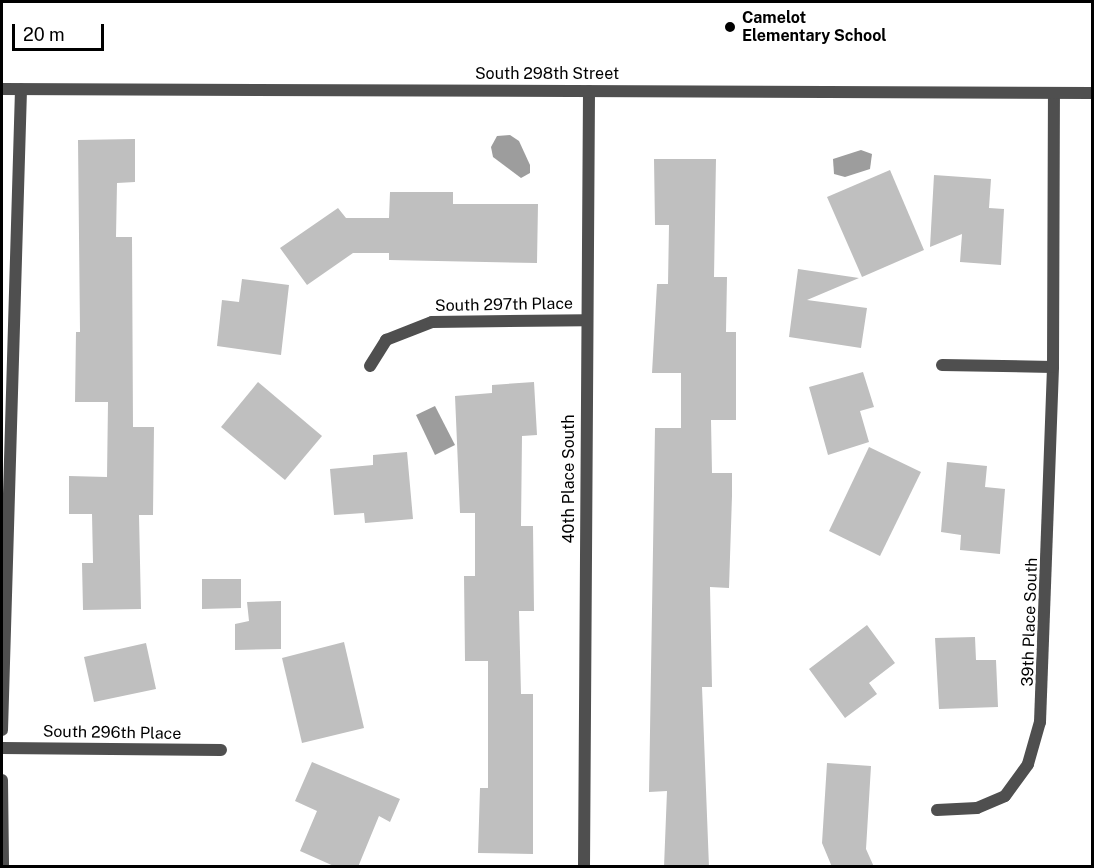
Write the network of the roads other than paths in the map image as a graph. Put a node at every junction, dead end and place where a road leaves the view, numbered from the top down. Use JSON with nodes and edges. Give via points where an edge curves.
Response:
{"nodes":[{"id":1,"x":2,"y":89,"type":"edge"},
{"id":2,"x":21,"y":89,"type":"junction"},
{"id":3,"x":589,"y":91,"type":"junction"},
{"id":4,"x":1054,"y":93,"type":"junction"},
{"id":5,"x":1092,"y":93,"type":"edge"},
{"id":6,"x":585,"y":320,"type":"junction"},
{"id":7,"x":942,"y":365,"type":"dead end"},
{"id":8,"x":370,"y":366,"type":"dead end"},
{"id":9,"x":1053,"y":368,"type":"junction"},
{"id":10,"x":2,"y":730,"type":"edge"},
{"id":11,"x":2,"y":748,"type":"edge"},
{"id":12,"x":221,"y":750,"type":"dead end"},
{"id":13,"x":2,"y":780,"type":"edge"},
{"id":14,"x":937,"y":810,"type":"dead end"},
{"id":15,"x":3,"y":867,"type":"edge"},
{"id":16,"x":584,"y":867,"type":"edge"}],
"edges":[{"from":1,"to":2,"type":"street","name":"South 298th Street"},
{"from":2,"to":3,"type":"street","name":"South 298th Street"},
{"from":2,"to":10,"type":"street"},
{"from":3,"to":4,"type":"street","name":"South 298th Street"},
{"from":3,"to":6,"type":"street","name":"40th Place South"},
{"from":4,"to":5,"type":"street","name":"South 298th Street"},
{"from":4,"to":9,"type":"street","name":"39th Place South"},
{"from":6,"to":8,"type":"street","name":"South 297th Place","via":[[432,322],[386,340]]},
{"from":6,"to":16,"type":"street","name":"40th Place South"},
{"from":7,"to":9,"type":"street"},
{"from":9,"to":14,"type":"street","name":"39th Place South","via":[[1046,670],[1035,746],[1005,796],[977,808]]},
{"from":11,"to":12,"type":"street","name":"South 296th Place"},
{"from":13,"to":15,"type":"street"}]}
